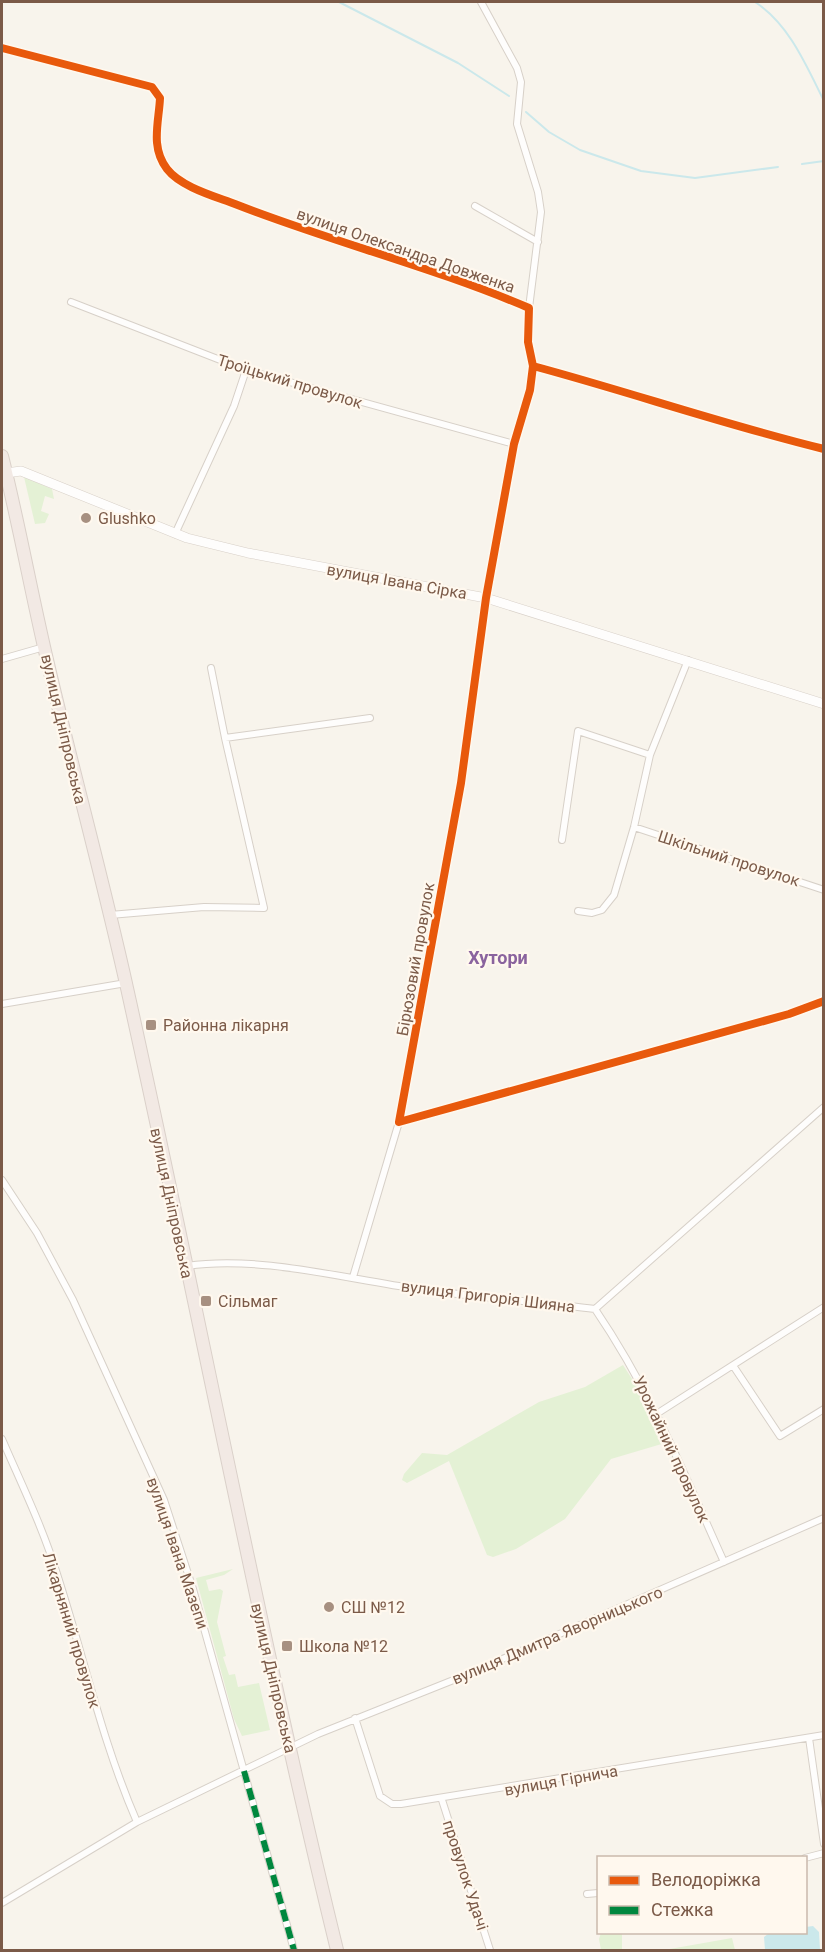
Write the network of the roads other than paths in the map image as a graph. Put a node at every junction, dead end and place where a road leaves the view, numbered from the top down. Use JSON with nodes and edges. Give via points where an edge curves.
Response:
{"nodes":[{"id":1,"x":482,"y":2,"type":"edge"},
{"id":2,"x":2,"y":48,"type":"edge"},
{"id":3,"x":475,"y":206,"type":"dead end"},
{"id":4,"x":538,"y":242,"type":"junction"},
{"id":5,"x":71,"y":302,"type":"dead end"},
{"id":6,"x":529,"y":308,"type":"junction"},
{"id":7,"x":533,"y":366,"type":"junction"},
{"id":8,"x":246,"y":370,"type":"junction"},
{"id":9,"x":514,"y":444,"type":"junction"},
{"id":10,"x":824,"y":449,"type":"edge"},
{"id":11,"x":2,"y":456,"type":"edge"},
{"id":12,"x":6,"y":473,"type":"junction"},
{"id":13,"x":175,"y":534,"type":"junction"},
{"id":14,"x":486,"y":598,"type":"junction"},
{"id":15,"x":44,"y":647,"type":"junction"},
{"id":16,"x":2,"y":659,"type":"edge"},
{"id":17,"x":688,"y":660,"type":"junction"},
{"id":18,"x":211,"y":668,"type":"dead end"},
{"id":19,"x":824,"y":704,"type":"edge"},
{"id":20,"x":370,"y":718,"type":"dead end"},
{"id":21,"x":225,"y":738,"type":"junction"},
{"id":22,"x":650,"y":755,"type":"junction"},
{"id":23,"x":634,"y":827,"type":"junction"},
{"id":24,"x":562,"y":840,"type":"dead end"},
{"id":25,"x":824,"y":890,"type":"edge"},
{"id":26,"x":578,"y":911,"type":"dead end"},
{"id":27,"x":110,"y":915,"type":"junction"},
{"id":28,"x":126,"y":983,"type":"junction"},
{"id":29,"x":824,"y":1001,"type":"edge"},
{"id":30,"x":2,"y":1004,"type":"edge"},
{"id":31,"x":824,"y":1107,"type":"edge"},
{"id":32,"x":399,"y":1122,"type":"junction"},
{"id":33,"x":2,"y":1180,"type":"edge"},
{"id":34,"x":185,"y":1267,"type":"junction"},
{"id":35,"x":353,"y":1277,"type":"junction"},
{"id":36,"x":824,"y":1307,"type":"edge"},
{"id":37,"x":595,"y":1309,"type":"junction"},
{"id":38,"x":734,"y":1367,"type":"junction"},
{"id":39,"x":824,"y":1409,"type":"edge"},
{"id":40,"x":658,"y":1413,"type":"junction"},
{"id":41,"x":2,"y":1439,"type":"edge"},
{"id":42,"x":824,"y":1518,"type":"edge"},
{"id":43,"x":724,"y":1562,"type":"junction"},
{"id":44,"x":355,"y":1718,"type":"junction"},
{"id":45,"x":824,"y":1736,"type":"edge"},
{"id":46,"x":809,"y":1738,"type":"junction"},
{"id":47,"x":290,"y":1749,"type":"junction"},
{"id":48,"x":243,"y":1772,"type":"junction"},
{"id":49,"x":442,"y":1800,"type":"junction"},
{"id":50,"x":137,"y":1822,"type":"junction"},
{"id":51,"x":824,"y":1844,"type":"edge"},
{"id":52,"x":824,"y":1853,"type":"edge"},
{"id":53,"x":807,"y":1857,"type":"edge"},
{"id":54,"x":597,"y":1893,"type":"edge"},
{"id":55,"x":587,"y":1894,"type":"dead end"},
{"id":56,"x":2,"y":1903,"type":"edge"},
{"id":57,"x":294,"y":1950,"type":"edge"},
{"id":58,"x":337,"y":1950,"type":"edge"},
{"id":59,"x":490,"y":1950,"type":"edge"}],
"edges":[{"from":1,"to":4,"type":"street","via":[[521,82],[517,124],[538,192]]},
{"from":2,"to":6,"type":"street","name":"вулиця Олександра Довженка","via":[[156,90],[160,98],[156,141],[164,165],[176,178],[263,215],[456,279]]},
{"from":3,"to":4,"type":"street"},
{"from":4,"to":6,"type":"street"},
{"from":5,"to":8,"type":"street","name":"Троїцький провулок"},
{"from":6,"to":7,"type":"street","name":"вулиця Олександра Довженка","via":[[528,342]]},
{"from":7,"to":9,"type":"street","name":"Бірюзовий провулок"},
{"from":7,"to":10,"type":"street","via":[[624,390],[714,421]]},
{"from":8,"to":9,"type":"street","name":"Троїцький провулок"},
{"from":8,"to":13,"type":"street","via":[[234,406]]},
{"from":9,"to":14,"type":"street","name":"Бірюзовий провулок"},
{"from":11,"to":12,"type":"highway","name":"вулиця Дніпровська"},
{"from":12,"to":13,"type":"street","name":"вулиця Івана Сірка","via":[[21,471]]},
{"from":12,"to":15,"type":"highway","name":"вулиця Дніпровська"},
{"from":13,"to":14,"type":"street","name":"вулиця Івана Сірка","via":[[248,553]]},
{"from":14,"to":17,"type":"street","name":"вулиця Івана Сірка"},
{"from":14,"to":32,"type":"street","name":"Бірюзовий провулок","via":[[461,783]]},
{"from":15,"to":16,"type":"street"},
{"from":15,"to":27,"type":"highway","name":"вулиця Дніпровська"},
{"from":17,"to":19,"type":"street","name":"вулиця Івана Сірка"},
{"from":17,"to":22,"type":"street"},
{"from":18,"to":21,"type":"street"},
{"from":20,"to":21,"type":"street"},
{"from":21,"to":27,"type":"street","via":[[264,908],[204,907]]},
{"from":22,"to":23,"type":"street"},
{"from":22,"to":24,"type":"street","via":[[578,731]]},
{"from":23,"to":25,"type":"street","name":"Шкільний провулок"},
{"from":23,"to":26,"type":"street","via":[[609,904],[592,913]]},
{"from":27,"to":28,"type":"highway","name":"вулиця Дніпровська"},
{"from":28,"to":30,"type":"street"},
{"from":28,"to":34,"type":"highway","name":"вулиця Дніпровська"},
{"from":29,"to":32,"type":"street"},
{"from":31,"to":37,"type":"street","name":"вулиця Григорія Шияна"},
{"from":32,"to":35,"type":"street","name":"Бірюзовий провулок"},
{"from":33,"to":48,"type":"street","name":"вулиця Івана Мазепи","via":[[74,1300],[164,1500],[193,1589]]},
{"from":34,"to":35,"type":"street","name":"вулиця Григорія Шияна","via":[[204,1264],[282,1268]]},
{"from":34,"to":47,"type":"highway","name":"вулиця Дніпровська"},
{"from":35,"to":37,"type":"street","name":"вулиця Григорія Шияна"},
{"from":36,"to":38,"type":"street"},
{"from":37,"to":40,"type":"street","name":"Урожайний провулок","via":[[627,1356]]},
{"from":38,"to":39,"type":"street","via":[[780,1436]]},
{"from":38,"to":40,"type":"street"},
{"from":40,"to":43,"type":"street","name":"Урожайний провулок"},
{"from":41,"to":50,"type":"street","name":"Лікарняний провулок","via":[[57,1572],[104,1734]]},
{"from":42,"to":43,"type":"street","name":"вулиця Дмитра Яворницького"},
{"from":43,"to":44,"type":"street","name":"вулиця Дмитра Яворницького","via":[[466,1675]]},
{"from":44,"to":47,"type":"street","name":"вулиця Дмитра Яворницького"},
{"from":44,"to":49,"type":"street","name":"вулиця Гірнича","via":[[380,1796],[392,1804]]},
{"from":45,"to":46,"type":"street","name":"вулиця Гірнича"},
{"from":46,"to":49,"type":"street","name":"вулиця Гірнича"},
{"from":46,"to":51,"type":"street"},
{"from":47,"to":48,"type":"street","name":"вулиця Дмитра Яворницького"},
{"from":47,"to":58,"type":"highway","name":"вулиця Дніпровська"},
{"from":48,"to":50,"type":"street","name":"вулиця Дмитра Яворницького"},
{"from":48,"to":57,"type":"street","name":"вулиця Івана Мазепи"},
{"from":49,"to":59,"type":"street","name":"провулок Удачі"},
{"from":50,"to":56,"type":"street","name":"вулиця Дмитра Яворницького"},
{"from":52,"to":53,"type":"street"},
{"from":54,"to":55,"type":"street"}]}
